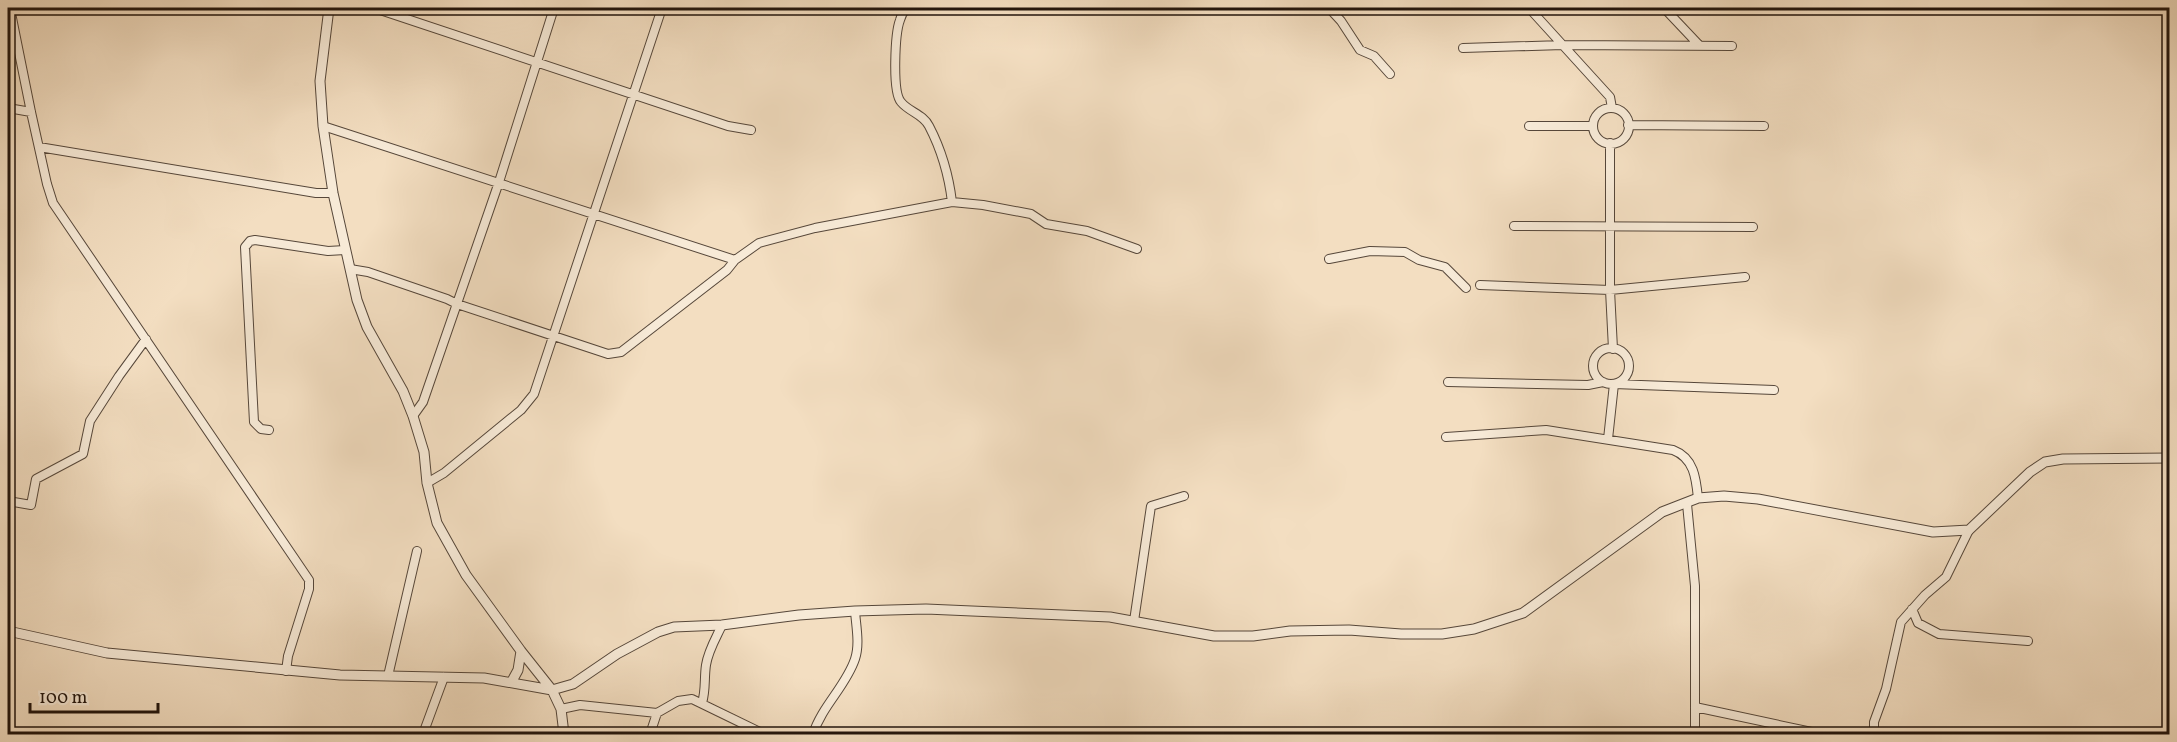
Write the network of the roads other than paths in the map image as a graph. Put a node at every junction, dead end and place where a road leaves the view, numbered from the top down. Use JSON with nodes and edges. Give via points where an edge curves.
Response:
{"nodes":[{"id":1,"x":10,"y":8,"type":"edge"},
{"id":2,"x":329,"y":8,"type":"edge"},
{"id":3,"x":374,"y":8,"type":"edge"},
{"id":4,"x":554,"y":8,"type":"edge"},
{"id":5,"x":662,"y":8,"type":"edge"},
{"id":6,"x":907,"y":8,"type":"edge"},
{"id":7,"x":1329,"y":8,"type":"edge"},
{"id":8,"x":1529,"y":8,"type":"edge"},
{"id":9,"x":1664,"y":8,"type":"edge"},
{"id":10,"x":1563,"y":45,"type":"junction"},
{"id":11,"x":1699,"y":45,"type":"junction"},
{"id":12,"x":1732,"y":46,"type":"dead end"},
{"id":13,"x":1463,"y":48,"type":"dead end"},
{"id":14,"x":536,"y":62,"type":"junction"},
{"id":15,"x":1389,"y":74,"type":"dead end"},
{"id":16,"x":634,"y":94,"type":"junction"},
{"id":17,"x":8,"y":108,"type":"edge"},
{"id":18,"x":1612,"y":108,"type":"junction"},
{"id":19,"x":31,"y":112,"type":"junction"},
{"id":20,"x":1628,"y":125,"type":"junction"},
{"id":21,"x":323,"y":126,"type":"junction"},
{"id":22,"x":1529,"y":126,"type":"dead end"},
{"id":23,"x":1592,"y":126,"type":"junction"},
{"id":24,"x":1764,"y":126,"type":"dead end"},
{"id":25,"x":751,"y":130,"type":"dead end"},
{"id":26,"x":1610,"y":143,"type":"junction"},
{"id":27,"x":39,"y":147,"type":"junction"},
{"id":28,"x":499,"y":182,"type":"junction"},
{"id":29,"x":333,"y":193,"type":"junction"},
{"id":30,"x":952,"y":202,"type":"junction"},
{"id":31,"x":594,"y":214,"type":"junction"},
{"id":32,"x":1514,"y":226,"type":"dead end"},
{"id":33,"x":1753,"y":226,"type":"dead end"},
{"id":34,"x":1610,"y":227,"type":"junction"},
{"id":35,"x":1137,"y":249,"type":"dead end"},
{"id":36,"x":345,"y":250,"type":"junction"},
{"id":37,"x":1329,"y":259,"type":"dead end"},
{"id":38,"x":735,"y":260,"type":"junction"},
{"id":39,"x":350,"y":269,"type":"junction"},
{"id":40,"x":1746,"y":277,"type":"dead end"},
{"id":41,"x":1480,"y":285,"type":"dead end"},
{"id":42,"x":1466,"y":288,"type":"dead end"},
{"id":43,"x":1610,"y":290,"type":"junction"},
{"id":44,"x":457,"y":304,"type":"junction"},
{"id":45,"x":553,"y":335,"type":"junction"},
{"id":46,"x":146,"y":339,"type":"junction"},
{"id":47,"x":1613,"y":349,"type":"junction"},
{"id":48,"x":1448,"y":382,"type":"dead end"},
{"id":49,"x":1603,"y":382,"type":"junction"},
{"id":50,"x":1614,"y":384,"type":"junction"},
{"id":51,"x":1774,"y":390,"type":"dead end"},
{"id":52,"x":413,"y":416,"type":"junction"},
{"id":53,"x":269,"y":430,"type":"dead end"},
{"id":54,"x":1446,"y":437,"type":"dead end"},
{"id":55,"x":1608,"y":439,"type":"junction"},
{"id":56,"x":2169,"y":458,"type":"edge"},
{"id":57,"x":427,"y":483,"type":"junction"},
{"id":58,"x":1184,"y":496,"type":"dead end"},
{"id":59,"x":1698,"y":498,"type":"junction"},
{"id":60,"x":8,"y":501,"type":"edge"},
{"id":61,"x":1687,"y":504,"type":"junction"},
{"id":62,"x":1969,"y":530,"type":"junction"},
{"id":63,"x":417,"y":551,"type":"dead end"},
{"id":64,"x":1912,"y":609,"type":"junction"},
{"id":65,"x":855,"y":611,"type":"junction"},
{"id":66,"x":1134,"y":621,"type":"junction"},
{"id":67,"x":722,"y":625,"type":"junction"},
{"id":68,"x":8,"y":631,"type":"edge"},
{"id":69,"x":2028,"y":641,"type":"dead end"},
{"id":70,"x":521,"y":651,"type":"junction"},
{"id":71,"x":286,"y":671,"type":"junction"},
{"id":72,"x":388,"y":676,"type":"junction"},
{"id":73,"x":444,"y":677,"type":"junction"},
{"id":74,"x":512,"y":681,"type":"junction"},
{"id":75,"x":552,"y":690,"type":"junction"},
{"id":76,"x":702,"y":703,"type":"junction"},
{"id":77,"x":1695,"y":707,"type":"junction"},
{"id":78,"x":561,"y":709,"type":"junction"},
{"id":79,"x":657,"y":713,"type":"junction"},
{"id":80,"x":423,"y":735,"type":"edge"},
{"id":81,"x":564,"y":735,"type":"edge"},
{"id":82,"x":650,"y":735,"type":"edge"},
{"id":83,"x":764,"y":735,"type":"edge"},
{"id":84,"x":813,"y":735,"type":"edge"},
{"id":85,"x":1695,"y":735,"type":"edge"},
{"id":86,"x":1821,"y":735,"type":"edge"},
{"id":87,"x":1874,"y":735,"type":"edge"}],
"edges":[{"from":1,"to":19,"type":"street"},
{"from":2,"to":21,"type":"street","via":[[320,81]]},
{"from":3,"to":14,"type":"street"},
{"from":4,"to":14,"type":"street"},
{"from":5,"to":16,"type":"street"},
{"from":6,"to":30,"type":"street","via":[[899,21],[898,95],[901,102],[929,124],[949,180]]},
{"from":7,"to":15,"type":"street","via":[[1360,50],[1374,56]]},
{"from":8,"to":10,"type":"street"},
{"from":9,"to":11,"type":"street"},
{"from":10,"to":11,"type":"street"},
{"from":10,"to":13,"type":"street"},
{"from":10,"to":18,"type":"street","via":[[1610,97]]},
{"from":11,"to":12,"type":"street"},
{"from":14,"to":16,"type":"street"},
{"from":14,"to":28,"type":"street"},
{"from":16,"to":25,"type":"street"},
{"from":16,"to":31,"type":"street"},
{"from":17,"to":19,"type":"street"},
{"from":18,"to":20,"type":"street","via":[[1622,113]]},
{"from":18,"to":23,"type":"street","via":[[1596,115]]},
{"from":19,"to":27,"type":"street"},
{"from":20,"to":24,"type":"street"},
{"from":20,"to":26,"type":"street","via":[[1624,138]]},
{"from":21,"to":28,"type":"street"},
{"from":21,"to":29,"type":"street"},
{"from":22,"to":23,"type":"street"},
{"from":23,"to":26,"type":"street","via":[[1597,138]]},
{"from":26,"to":34,"type":"street"},
{"from":27,"to":29,"type":"street"},
{"from":27,"to":46,"type":"street","via":[[53,203]]},
{"from":28,"to":31,"type":"street"},
{"from":28,"to":44,"type":"street"},
{"from":29,"to":36,"type":"street"},
{"from":30,"to":35,"type":"street","via":[[1031,214],[1046,224],[1087,231]]},
{"from":30,"to":38,"type":"street","via":[[815,228],[759,243]]},
{"from":31,"to":38,"type":"street"},
{"from":31,"to":45,"type":"street"},
{"from":32,"to":34,"type":"street"},
{"from":33,"to":34,"type":"street"},
{"from":34,"to":43,"type":"street"},
{"from":36,"to":39,"type":"street"},
{"from":36,"to":53,"type":"street","via":[[255,240],[245,247],[254,422]]},
{"from":37,"to":42,"type":"street","via":[[1370,251],[1405,252],[1445,267]]},
{"from":38,"to":45,"type":"street","via":[[621,352],[608,354]]},
{"from":39,"to":44,"type":"street"},
{"from":39,"to":52,"type":"street","via":[[367,327]]},
{"from":40,"to":43,"type":"street"},
{"from":41,"to":43,"type":"street"},
{"from":43,"to":47,"type":"street"},
{"from":44,"to":45,"type":"street"},
{"from":44,"to":52,"type":"street","via":[[423,402]]},
{"from":45,"to":57,"type":"street","via":[[534,394],[521,410]]},
{"from":46,"to":60,"type":"street","via":[[90,421],[83,454],[36,479],[31,505]]},
{"from":46,"to":71,"type":"street","via":[[309,580]]},
{"from":47,"to":49,"type":"street","via":[[1602,351],[1594,361],[1595,373]]},
{"from":47,"to":50,"type":"street","via":[[1623,353],[1629,363],[1624,378]]},
{"from":48,"to":49,"type":"street"},
{"from":49,"to":50,"type":"street"},
{"from":50,"to":51,"type":"street"},
{"from":50,"to":55,"type":"street"},
{"from":52,"to":57,"type":"street","via":[[424,452]]},
{"from":54,"to":55,"type":"street","via":[[1546,430]]},
{"from":55,"to":59,"type":"street","via":[[1682,453],[1695,474]]},
{"from":56,"to":62,"type":"street","via":[[2045,462]]},
{"from":57,"to":70,"type":"street","via":[[437,523],[449,547]]},
{"from":58,"to":66,"type":"street","via":[[1152,506]]},
{"from":59,"to":61,"type":"street"},
{"from":59,"to":62,"type":"street","via":[[1758,499],[1933,532]]},
{"from":61,"to":66,"type":"street","via":[[1662,512],[1523,613],[1474,629],[1442,634],[1349,630],[1214,636]]},
{"from":61,"to":77,"type":"street","via":[[1695,586]]},
{"from":62,"to":64,"type":"street","via":[[1946,577]]},
{"from":63,"to":72,"type":"street"},
{"from":64,"to":69,"type":"street","via":[[1918,623],[1939,634]]},
{"from":64,"to":87,"type":"street","via":[[1901,622],[1874,722]]},
{"from":65,"to":66,"type":"street","via":[[926,609]]},
{"from":65,"to":67,"type":"street"},
{"from":65,"to":84,"type":"street","via":[[856,657]]},
{"from":67,"to":75,"type":"street","via":[[675,627],[658,632],[573,684]]},
{"from":67,"to":76,"type":"street","via":[[705,666],[706,691]]},
{"from":68,"to":71,"type":"street","via":[[107,653]]},
{"from":70,"to":74,"type":"street"},
{"from":70,"to":75,"type":"street"},
{"from":71,"to":72,"type":"street"},
{"from":72,"to":73,"type":"street"},
{"from":73,"to":74,"type":"street"},
{"from":73,"to":80,"type":"street"},
{"from":74,"to":75,"type":"street"},
{"from":75,"to":78,"type":"street"},
{"from":76,"to":79,"type":"street","via":[[692,699],[678,701]]},
{"from":76,"to":83,"type":"street"},
{"from":77,"to":85,"type":"street"},
{"from":77,"to":86,"type":"street"},
{"from":78,"to":79,"type":"street","via":[[580,705]]},
{"from":78,"to":81,"type":"street"},
{"from":79,"to":82,"type":"street"}]}
